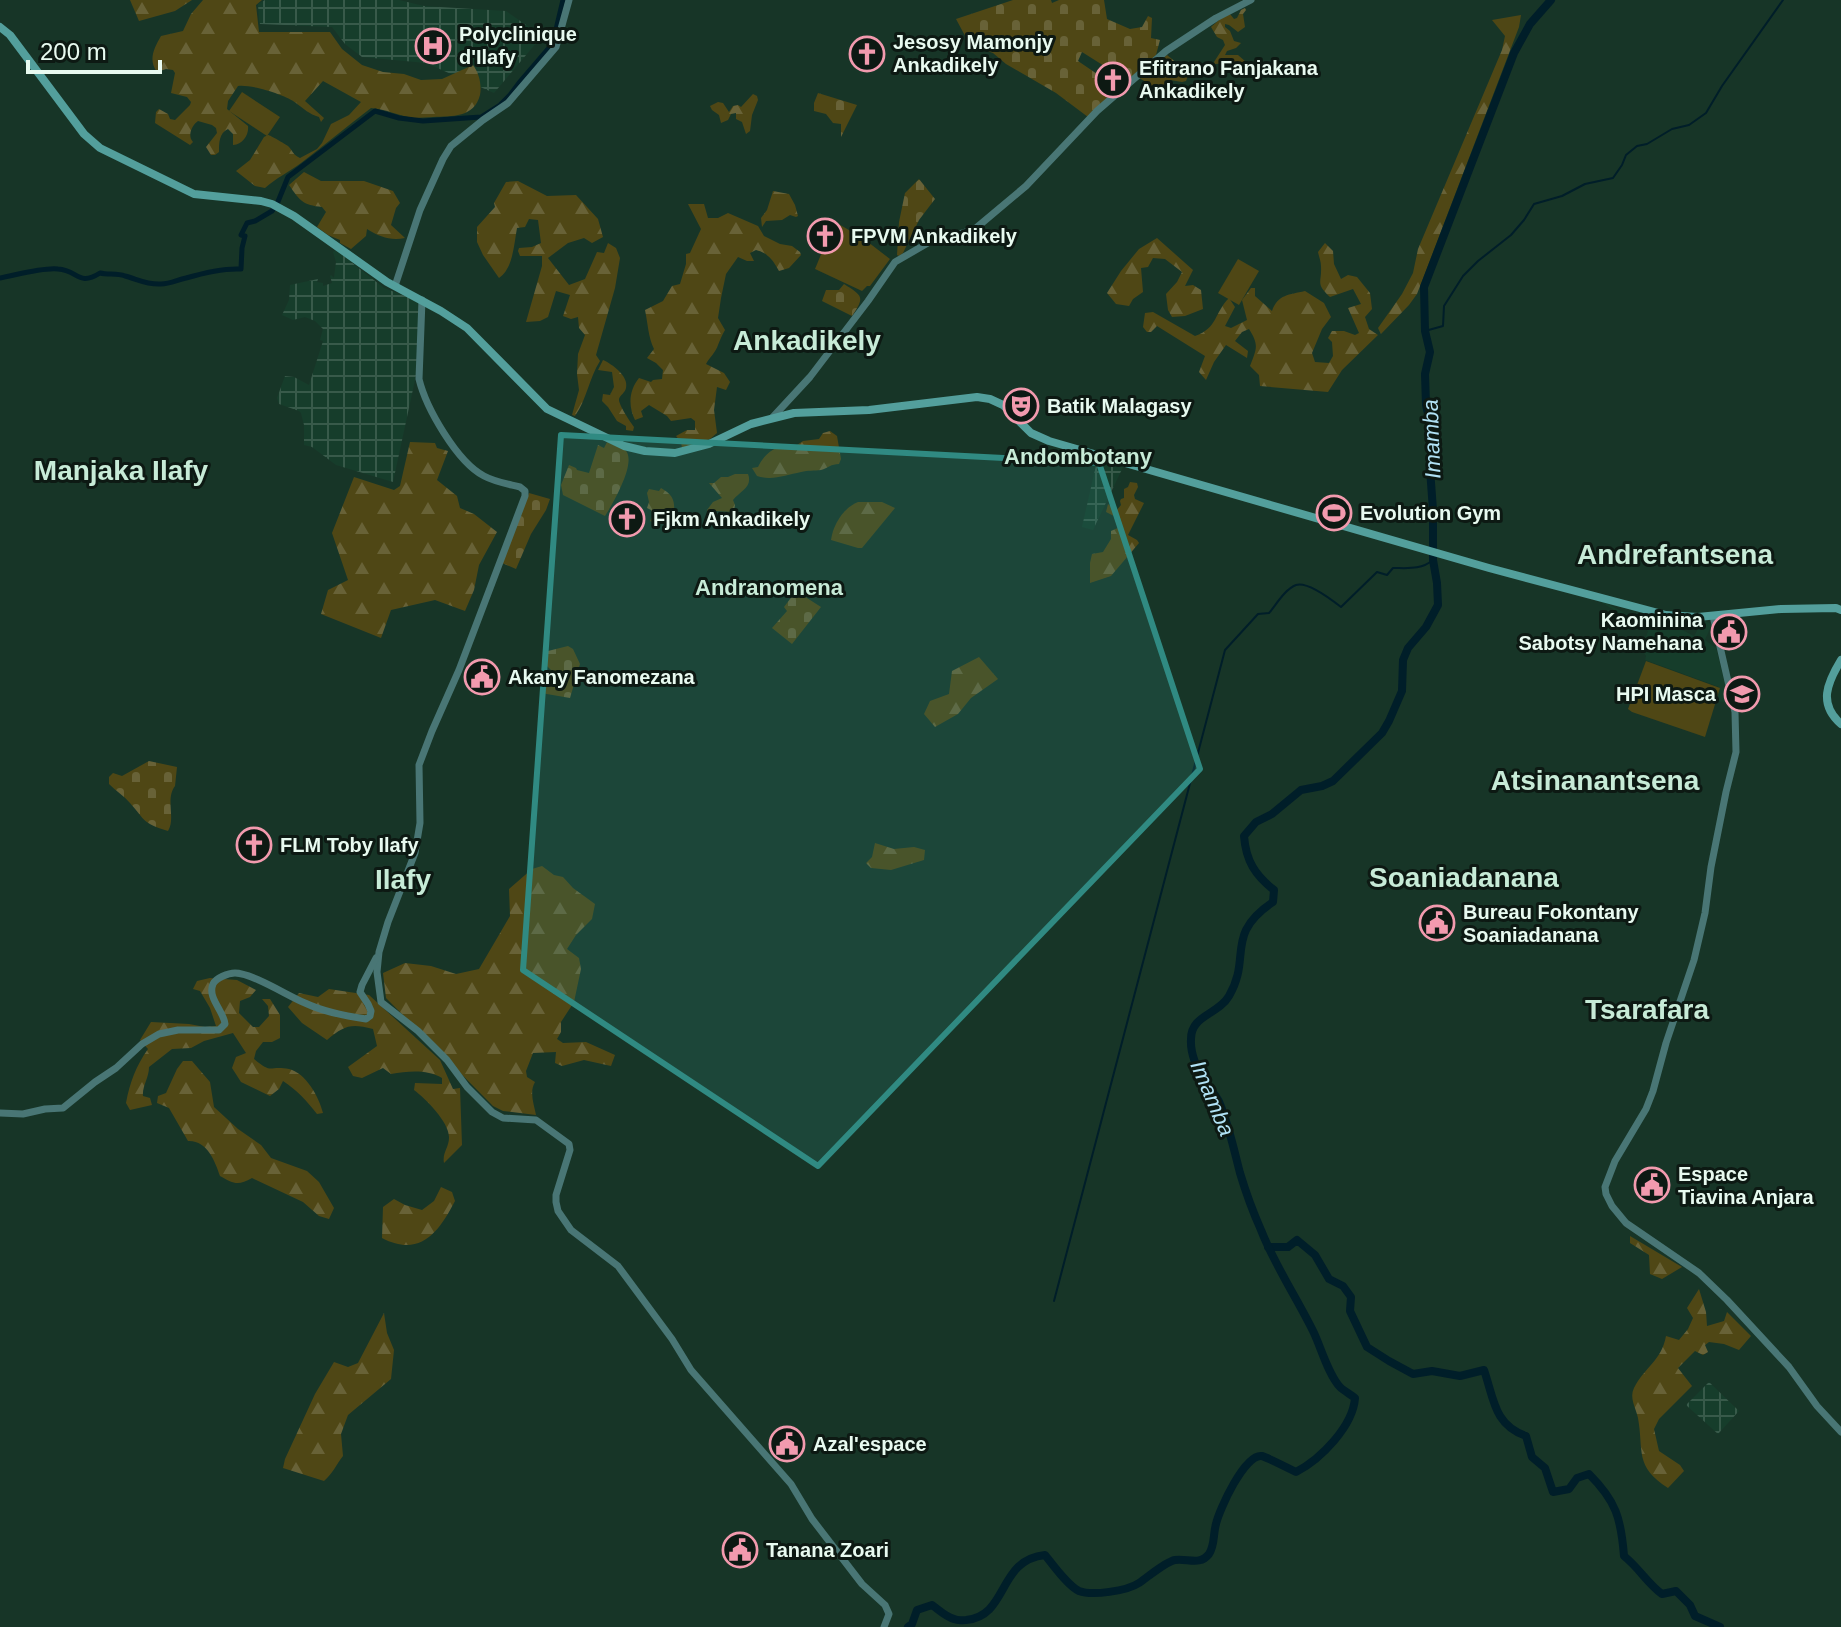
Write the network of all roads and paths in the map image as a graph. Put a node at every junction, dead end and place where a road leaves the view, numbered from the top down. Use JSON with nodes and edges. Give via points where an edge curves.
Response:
{"nodes":[{"id":1,"x":569,"y":0,"type":"edge"},
{"id":2,"x":1251,"y":0,"type":"edge"},
{"id":3,"x":0,"y":27,"type":"edge"},
{"id":4,"x":395,"y":286,"type":"junction"},
{"id":5,"x":422,"y":300,"type":"junction"},
{"id":6,"x":772,"y":418,"type":"junction"},
{"id":7,"x":1841,"y":610,"type":"edge"},
{"id":8,"x":1713,"y":616,"type":"junction"},
{"id":9,"x":1841,"y":660,"type":"edge"},
{"id":10,"x":1841,"y":724,"type":"edge"},
{"id":11,"x":379,"y":952,"type":"junction"},
{"id":12,"x":0,"y":1113,"type":"edge"},
{"id":13,"x":1841,"y":1432,"type":"edge"},
{"id":14,"x":884,"y":1627,"type":"edge"}],
"edges":[{"from":1,"to":4,"type":"street","via":[[556,47],[508,103],[451,146],[443,159]]},
{"from":2,"to":6,"type":"street","via":[[1166,51],[976,228],[933,240],[895,262],[810,377]]},
{"from":3,"to":4,"type":"main road","via":[[100,148],[194,194],[275,206]]},
{"from":4,"to":5,"type":"main road"},
{"from":5,"to":6,"type":"main road","via":[[467,328],[547,409],[624,446],[675,453]]},
{"from":5,"to":11,"type":"street","via":[[422,390],[461,457],[483,475],[520,487],[525,496],[419,765],[415,853]]},
{"from":6,"to":8,"type":"main road","via":[[990,399],[1049,441],[1666,615]]},
{"from":7,"to":8,"type":"main road"},
{"from":8,"to":13,"type":"street","via":[[1735,712],[1736,752],[1694,960],[1653,1091],[1615,1161],[1606,1194],[1626,1223],[1699,1273],[1727,1300]]},
{"from":9,"to":10,"type":"main road","via":[[1827,692],[1828,706]]},
{"from":11,"to":12,"type":"street","via":[[360,992],[371,1011],[366,1019],[319,1009],[234,973],[212,985],[225,1016],[219,1030],[159,1034],[63,1108]]},
{"from":11,"to":14,"type":"street","via":[[381,1002],[418,1031],[492,1112],[536,1120],[569,1144],[556,1195],[561,1216],[618,1266],[691,1370],[791,1484],[862,1584],[885,1605],[889,1614]]}]}
